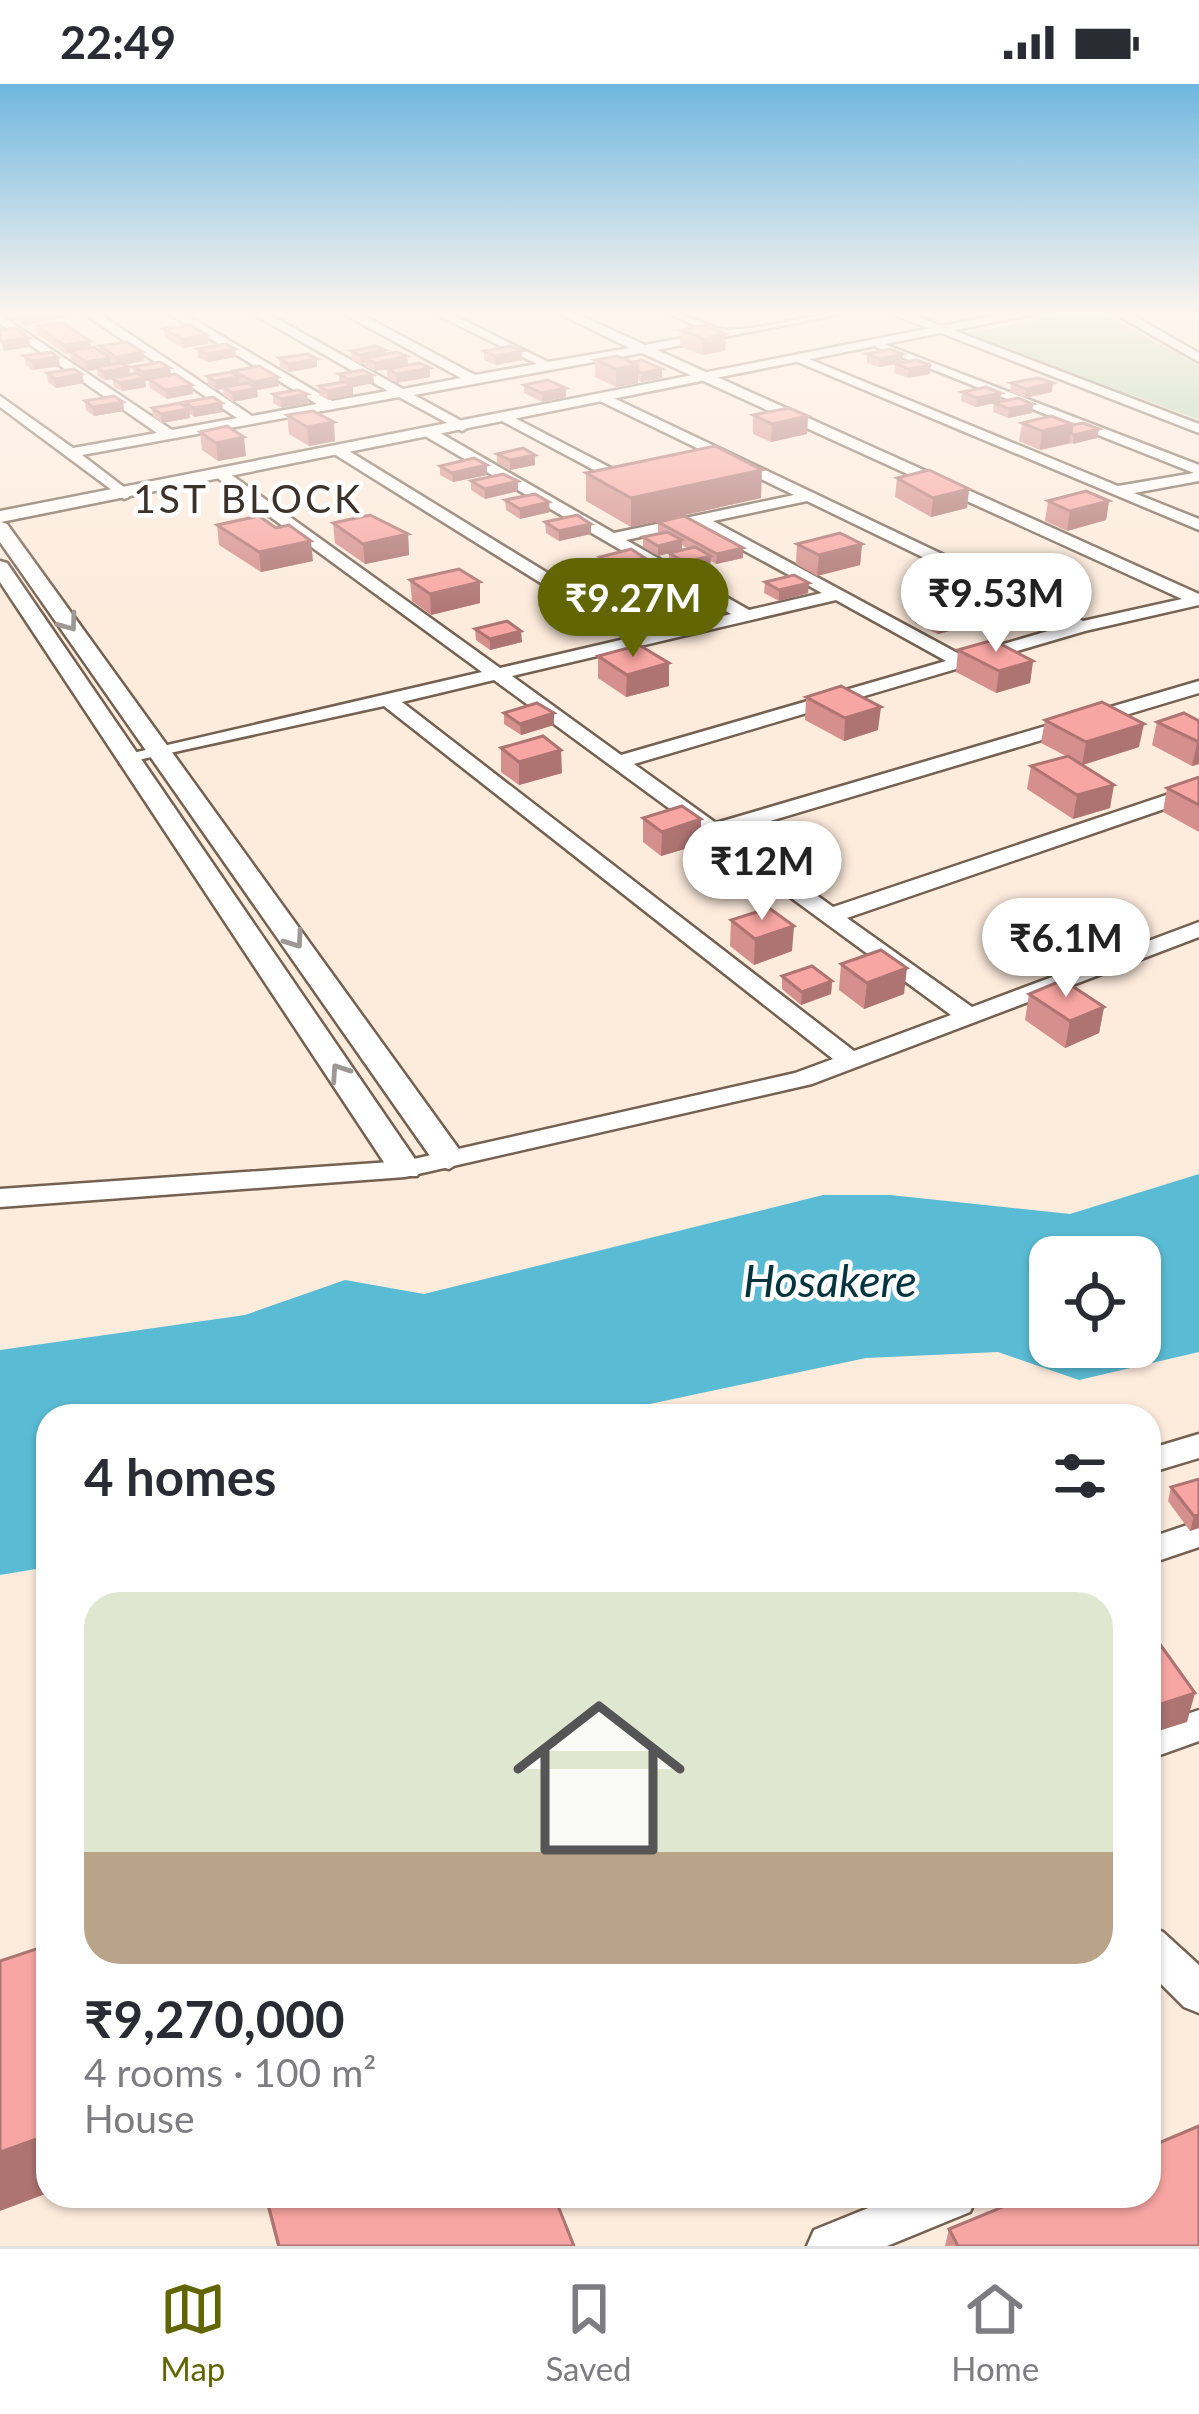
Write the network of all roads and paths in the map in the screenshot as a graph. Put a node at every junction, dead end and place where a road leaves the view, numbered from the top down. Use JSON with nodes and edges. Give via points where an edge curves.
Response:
{"nodes":[{"id":1,"x":21,"y":416,"type":"edge"},
{"id":2,"x":141,"y":416,"type":"edge"},
{"id":3,"x":243,"y":416,"type":"edge"},
{"id":4,"x":273,"y":416,"type":"edge"},
{"id":5,"x":442,"y":416,"type":"edge"},
{"id":6,"x":517,"y":416,"type":"edge"},
{"id":7,"x":642,"y":416,"type":"edge"},
{"id":8,"x":791,"y":416,"type":"edge"},
{"id":9,"x":935,"y":416,"type":"edge"},
{"id":10,"x":1058,"y":416,"type":"edge"},
{"id":11,"x":1164,"y":416,"type":"edge"},
{"id":12,"x":507,"y":418,"type":"junction"},
{"id":13,"x":249,"y":420,"type":"junction"},
{"id":14,"x":462,"y":427,"type":"junction"},
{"id":15,"x":1199,"y":429,"type":"edge"},
{"id":16,"x":430,"y":433,"type":"junction"},
{"id":17,"x":169,"y":435,"type":"junction"},
{"id":18,"x":339,"y":451,"type":"junction"},
{"id":19,"x":70,"y":452,"type":"junction"},
{"id":20,"x":737,"y":462,"type":"junction"},
{"id":21,"x":716,"y":466,"type":"edge"},
{"id":22,"x":1199,"y":473,"type":"edge"},
{"id":23,"x":221,"y":474,"type":"junction"},
{"id":24,"x":652,"y":479,"type":"edge"},
{"id":25,"x":631,"y":484,"type":"junction"},
{"id":26,"x":610,"y":488,"type":"edge"},
{"id":27,"x":1117,"y":491,"type":"junction"},
{"id":28,"x":124,"y":494,"type":"junction"},
{"id":29,"x":568,"y":496,"type":"dead end"},
{"id":30,"x":809,"y":496,"type":"junction"},
{"id":31,"x":548,"y":501,"type":"junction"},
{"id":32,"x":0,"y":517,"type":"edge"},
{"id":33,"x":698,"y":520,"type":"junction"},
{"id":34,"x":1199,"y":525,"type":"edge"},
{"id":35,"x":0,"y":528,"type":"edge"},
{"id":36,"x":611,"y":538,"type":"junction"},
{"id":37,"x":0,"y":567,"type":"edge"},
{"id":38,"x":837,"y":595,"type":"junction"},
{"id":39,"x":1199,"y":600,"type":"edge"},
{"id":40,"x":746,"y":616,"type":"junction"},
{"id":41,"x":1081,"y":627,"type":"junction"},
{"id":42,"x":644,"y":640,"type":"junction"},
{"id":43,"x":960,"y":661,"type":"junction"},
{"id":44,"x":497,"y":674,"type":"junction"},
{"id":45,"x":1199,"y":686,"type":"edge"},
{"id":46,"x":388,"y":700,"type":"junction"},
{"id":47,"x":163,"y":752,"type":"junction"},
{"id":48,"x":127,"y":760,"type":"junction"},
{"id":49,"x":618,"y":762,"type":"junction"},
{"id":50,"x":1199,"y":790,"type":"edge"},
{"id":51,"x":712,"y":831,"type":"junction"},
{"id":52,"x":830,"y":916,"type":"junction"},
{"id":53,"x":1199,"y":928,"type":"edge"},
{"id":54,"x":970,"y":1017,"type":"junction"},
{"id":55,"x":851,"y":1061,"type":"junction"},
{"id":56,"x":449,"y":1159,"type":"junction"},
{"id":57,"x":405,"y":1169,"type":"junction"},
{"id":58,"x":0,"y":1198,"type":"edge"},
{"id":59,"x":1199,"y":1446,"type":"edge"},
{"id":60,"x":1161,"y":1457,"type":"edge"},
{"id":61,"x":1199,"y":1534,"type":"edge"},
{"id":62,"x":1161,"y":1547,"type":"edge"},
{"id":63,"x":1199,"y":1725,"type":"edge"},
{"id":64,"x":1161,"y":1739,"type":"edge"},
{"id":65,"x":924,"y":2208,"type":"edge"},
{"id":66,"x":830,"y":2246,"type":"edge"}],
"edges":[{"from":1,"to":19,"type":"street"},
{"from":2,"to":17,"type":"street"},
{"from":3,"to":13,"type":"street"},
{"from":4,"to":13,"type":"street"},
{"from":5,"to":14,"type":"street"},
{"from":6,"to":12,"type":"street"},
{"from":7,"to":20,"type":"street"},
{"from":8,"to":39,"type":"street"},
{"from":9,"to":27,"type":"street"},
{"from":10,"to":22,"type":"street"},
{"from":11,"to":15,"type":"street"},
{"from":12,"to":14,"type":"street"},
{"from":12,"to":25,"type":"street"},
{"from":13,"to":17,"type":"street"},
{"from":14,"to":16,"type":"street"},
{"from":16,"to":18,"type":"street"},
{"from":16,"to":31,"type":"street"},
{"from":17,"to":19,"type":"street"},
{"from":18,"to":23,"type":"street"},
{"from":18,"to":42,"type":"street"},
{"from":19,"to":28,"type":"street"},
{"from":20,"to":21,"type":"street"},
{"from":20,"to":30,"type":"street"},
{"from":22,"to":27,"type":"street"},
{"from":23,"to":28,"type":"street"},
{"from":23,"to":44,"type":"street"},
{"from":24,"to":25,"type":"street"},
{"from":25,"to":26,"type":"street"},
{"from":27,"to":34,"type":"street"},
{"from":28,"to":32,"type":"street"},
{"from":29,"to":31,"type":"street"},
{"from":30,"to":33,"type":"street"},
{"from":30,"to":41,"type":"street"},
{"from":31,"to":36,"type":"street"},
{"from":33,"to":36,"type":"street"},
{"from":33,"to":38,"type":"street"},
{"from":35,"to":47,"type":"street","one_way":true},
{"from":36,"to":40,"type":"street"},
{"from":37,"to":48,"type":"street"},
{"from":38,"to":40,"type":"street"},
{"from":38,"to":43,"type":"street"},
{"from":39,"to":41,"type":"street"},
{"from":40,"to":42,"type":"street"},
{"from":41,"to":43,"type":"street"},
{"from":42,"to":44,"type":"street"},
{"from":43,"to":49,"type":"street"},
{"from":44,"to":46,"type":"street"},
{"from":44,"to":49,"type":"street"},
{"from":45,"to":51,"type":"street"},
{"from":46,"to":47,"type":"street"},
{"from":46,"to":55,"type":"street"},
{"from":47,"to":48,"type":"street"},
{"from":47,"to":56,"type":"street","one_way":true},
{"from":57,"to":48,"type":"street","one_way":true},
{"from":49,"to":51,"type":"street"},
{"from":50,"to":52,"type":"street"},
{"from":51,"to":52,"type":"street"},
{"from":52,"to":54,"type":"street"},
{"from":53,"to":54,"type":"street"},
{"from":54,"to":55,"type":"street"},
{"from":55,"to":56,"type":"street","via":[[803,1079]]},
{"from":56,"to":57,"type":"street"},
{"from":57,"to":58,"type":"street"},
{"from":59,"to":60,"type":"street"},
{"from":61,"to":62,"type":"street"},
{"from":63,"to":64,"type":"street"},
{"from":65,"to":66,"type":"street"}]}
